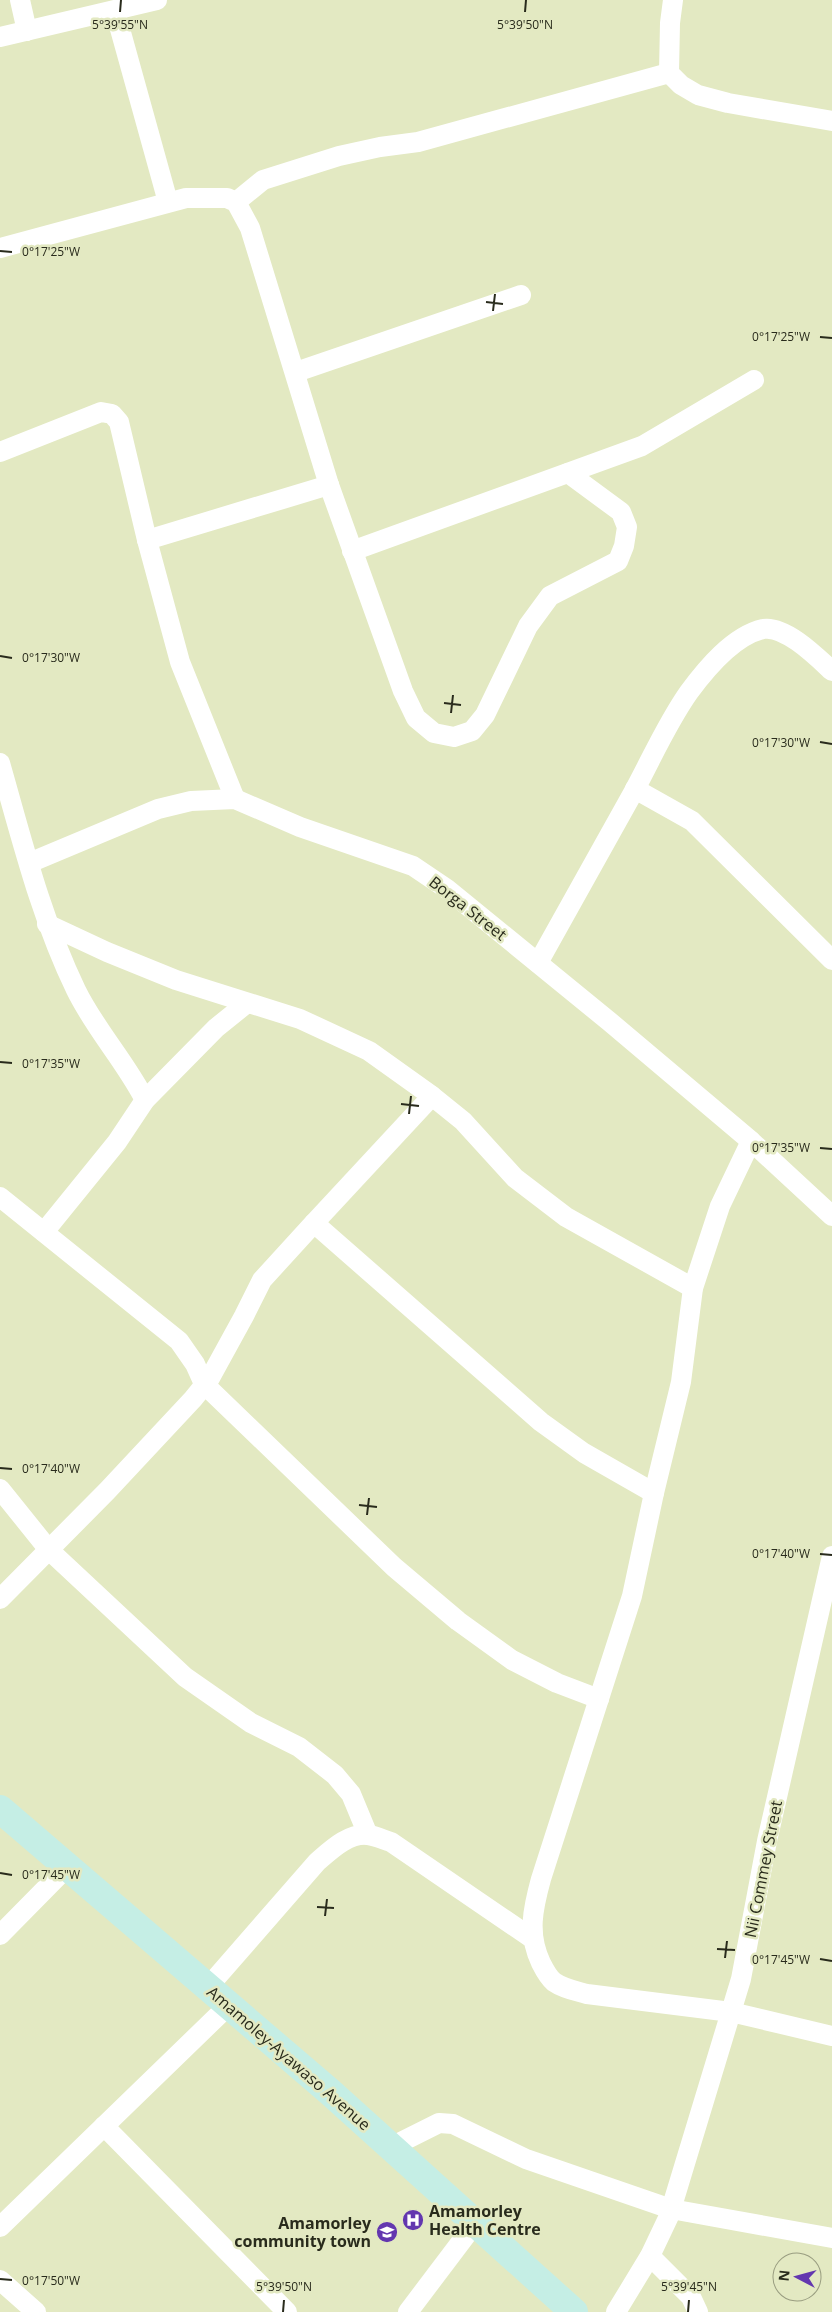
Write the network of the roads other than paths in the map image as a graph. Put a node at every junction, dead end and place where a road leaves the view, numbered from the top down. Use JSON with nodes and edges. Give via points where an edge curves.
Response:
{"nodes":[{"id":1,"x":20,"y":0,"type":"edge"},
{"id":2,"x":157,"y":0,"type":"edge"},
{"id":3,"x":673,"y":0,"type":"edge"},
{"id":4,"x":115,"y":10,"type":"junction"},
{"id":5,"x":27,"y":31,"type":"junction"},
{"id":6,"x":0,"y":37,"type":"edge"},
{"id":7,"x":669,"y":73,"type":"junction"},
{"id":8,"x":832,"y":120,"type":"edge"},
{"id":9,"x":168,"y":202,"type":"junction"},
{"id":10,"x":236,"y":202,"type":"junction"},
{"id":11,"x":0,"y":248,"type":"edge"},
{"id":12,"x":520,"y":295,"type":"dead end"},
{"id":13,"x":296,"y":372,"type":"junction"},
{"id":14,"x":754,"y":380,"type":"dead end"},
{"id":15,"x":0,"y":452,"type":"edge"},
{"id":16,"x":568,"y":473,"type":"junction"},
{"id":17,"x":329,"y":485,"type":"junction"},
{"id":18,"x":147,"y":540,"type":"junction"},
{"id":19,"x":352,"y":551,"type":"junction"},
{"id":20,"x":832,"y":671,"type":"edge"},
{"id":21,"x":0,"y":763,"type":"edge"},
{"id":22,"x":635,"y":790,"type":"junction"},
{"id":23,"x":235,"y":799,"type":"junction"},
{"id":24,"x":29,"y":863,"type":"junction"},
{"id":25,"x":47,"y":924,"type":"junction"},
{"id":26,"x":832,"y":960,"type":"edge"},
{"id":27,"x":538,"y":963,"type":"junction"},
{"id":28,"x":247,"y":1003,"type":"junction"},
{"id":29,"x":432,"y":1096,"type":"junction"},
{"id":30,"x":145,"y":1100,"type":"junction"},
{"id":31,"x":750,"y":1141,"type":"junction"},
{"id":32,"x":0,"y":1197,"type":"edge"},
{"id":33,"x":832,"y":1216,"type":"edge"},
{"id":34,"x":314,"y":1223,"type":"junction"},
{"id":35,"x":44,"y":1232,"type":"junction"},
{"id":36,"x":693,"y":1288,"type":"junction"},
{"id":37,"x":204,"y":1384,"type":"junction"},
{"id":38,"x":0,"y":1489,"type":"edge"},
{"id":39,"x":654,"y":1493,"type":"junction"},
{"id":40,"x":49,"y":1550,"type":"junction"},
{"id":41,"x":832,"y":1556,"type":"edge"},
{"id":42,"x":0,"y":1599,"type":"edge"},
{"id":43,"x":599,"y":1699,"type":"junction"},
{"id":44,"x":0,"y":1809,"type":"edge"},
{"id":45,"x":368,"y":1835,"type":"junction"},
{"id":46,"x":67,"y":1867,"type":"junction"},
{"id":47,"x":0,"y":1935,"type":"edge"},
{"id":48,"x":533,"y":1938,"type":"junction"},
{"id":49,"x":208,"y":1987,"type":"junction"},
{"id":50,"x":229,"y":2005,"type":"junction"},
{"id":51,"x":731,"y":2012,"type":"junction"},
{"id":52,"x":832,"y":2036,"type":"edge"},
{"id":53,"x":104,"y":2126,"type":"junction"},
{"id":54,"x":391,"y":2147,"type":"junction"},
{"id":55,"x":671,"y":2209,"type":"junction"},
{"id":56,"x":476,"y":2222,"type":"junction"},
{"id":57,"x":0,"y":2227,"type":"edge"},
{"id":58,"x":832,"y":2238,"type":"edge"},
{"id":59,"x":650,"y":2256,"type":"junction"},
{"id":60,"x":0,"y":2280,"type":"edge"},
{"id":61,"x":36,"y":2312,"type":"edge"},
{"id":62,"x":288,"y":2312,"type":"edge"},
{"id":63,"x":408,"y":2312,"type":"edge"},
{"id":64,"x":574,"y":2312,"type":"edge"},
{"id":65,"x":616,"y":2312,"type":"edge"},
{"id":66,"x":698,"y":2312,"type":"edge"}],
"edges":[{"from":1,"to":5,"type":"street"},
{"from":2,"to":4,"type":"street"},
{"from":3,"to":7,"type":"street"},
{"from":4,"to":5,"type":"street"},
{"from":4,"to":9,"type":"street"},
{"from":5,"to":6,"type":"street"},
{"from":7,"to":8,"type":"street","via":[[698,95]]},
{"from":7,"to":10,"type":"street","via":[[418,142],[339,156],[263,180]]},
{"from":9,"to":10,"type":"street","via":[[207,197],[228,198]]},
{"from":9,"to":11,"type":"street"},
{"from":10,"to":13,"type":"street","via":[[250,228]]},
{"from":12,"to":13,"type":"street"},
{"from":13,"to":17,"type":"street"},
{"from":14,"to":16,"type":"street","via":[[642,446]]},
{"from":15,"to":18,"type":"street","via":[[101,412],[112,414],[119,422]]},
{"from":16,"to":19,"type":"street"},
{"from":16,"to":19,"type":"street","via":[[621,512],[627,527],[624,546],[618,561],[550,596],[528,626],[485,715],[472,731],[454,737],[434,733],[416,718],[402,691],[383,630]]},
{"from":17,"to":18,"type":"street"},
{"from":17,"to":19,"type":"street"},
{"from":18,"to":23,"type":"street","via":[[180,662]]},
{"from":20,"to":22,"type":"street","via":[[806,647],[782,633],[764,629],[748,635],[721,654],[689,692]]},
{"from":21,"to":24,"type":"street"},
{"from":22,"to":26,"type":"street","via":[[692,821]]},
{"from":22,"to":27,"type":"street"},
{"from":23,"to":24,"type":"street","name":"Borga Street","via":[[191,801],[158,810]]},
{"from":23,"to":27,"type":"street","name":"Borga Street","via":[[300,827],[413,866],[447,889]]},
{"from":24,"to":25,"type":"street"},
{"from":25,"to":28,"type":"street","via":[[167,976]]},
{"from":25,"to":30,"type":"street","via":[[77,993]]},
{"from":27,"to":31,"type":"street","name":"Borga Street"},
{"from":28,"to":29,"type":"street","via":[[300,1019],[369,1051]]},
{"from":28,"to":30,"type":"street","via":[[216,1028]]},
{"from":29,"to":34,"type":"street"},
{"from":29,"to":36,"type":"street","via":[[463,1121],[515,1178],[566,1217]]},
{"from":30,"to":35,"type":"street","via":[[117,1142]]},
{"from":31,"to":33,"type":"street","name":"Borga Street"},
{"from":31,"to":36,"type":"street","via":[[720,1206]]},
{"from":32,"to":35,"type":"street"},
{"from":34,"to":37,"type":"street","via":[[262,1280]]},
{"from":34,"to":39,"type":"street","via":[[541,1422],[584,1453]]},
{"from":35,"to":37,"type":"street","via":[[179,1342]]},
{"from":36,"to":39,"type":"street","via":[[681,1382]]},
{"from":37,"to":40,"type":"street"},
{"from":37,"to":43,"type":"street","via":[[394,1567],[458,1621],[512,1660],[557,1684]]},
{"from":38,"to":40,"type":"street"},
{"from":39,"to":43,"type":"street","via":[[632,1596]]},
{"from":40,"to":42,"type":"street"},
{"from":40,"to":45,"type":"street","via":[[185,1677],[251,1723],[299,1748],[335,1775],[351,1794]]},
{"from":41,"to":51,"type":"street","name":"Nii Commey Street","via":[[767,1841],[741,1979]]},
{"from":43,"to":48,"type":"street","via":[[541,1879],[532,1918]]},
{"from":44,"to":46,"type":"street","name":"Amamoley-Ayawaso Avenue"},
{"from":45,"to":48,"type":"street","via":[[391,1842]]},
{"from":45,"to":49,"type":"street","via":[[348,1838],[317,1862]]},
{"from":46,"to":47,"type":"street"},
{"from":46,"to":49,"type":"street","name":"Amamoley-Ayawaso Avenue"},
{"from":48,"to":51,"type":"street","via":[[545,1971],[553,1981],[566,1988],[587,1994]]},
{"from":49,"to":50,"type":"street","name":"Amamoley-Ayawaso Avenue"},
{"from":50,"to":53,"type":"street"},
{"from":50,"to":54,"type":"street","name":"Amamoley-Ayawaso Avenue"},
{"from":51,"to":52,"type":"street"},
{"from":51,"to":55,"type":"street","name":"Nii Commey Street"},
{"from":53,"to":57,"type":"street"},
{"from":53,"to":62,"type":"street"},
{"from":54,"to":55,"type":"street","via":[[439,2123],[453,2124],[526,2159]]},
{"from":54,"to":56,"type":"street","name":"Amamoley-Ayawaso Avenue"},
{"from":55,"to":58,"type":"street"},
{"from":55,"to":59,"type":"street","name":"Nii Commey Street"},
{"from":56,"to":63,"type":"street"},
{"from":56,"to":64,"type":"street","name":"Amamoley-Ayawaso Avenue"},
{"from":59,"to":65,"type":"street","name":"Nii Commey Street"},
{"from":59,"to":66,"type":"street","via":[[692,2297]]},
{"from":60,"to":61,"type":"street"}]}
